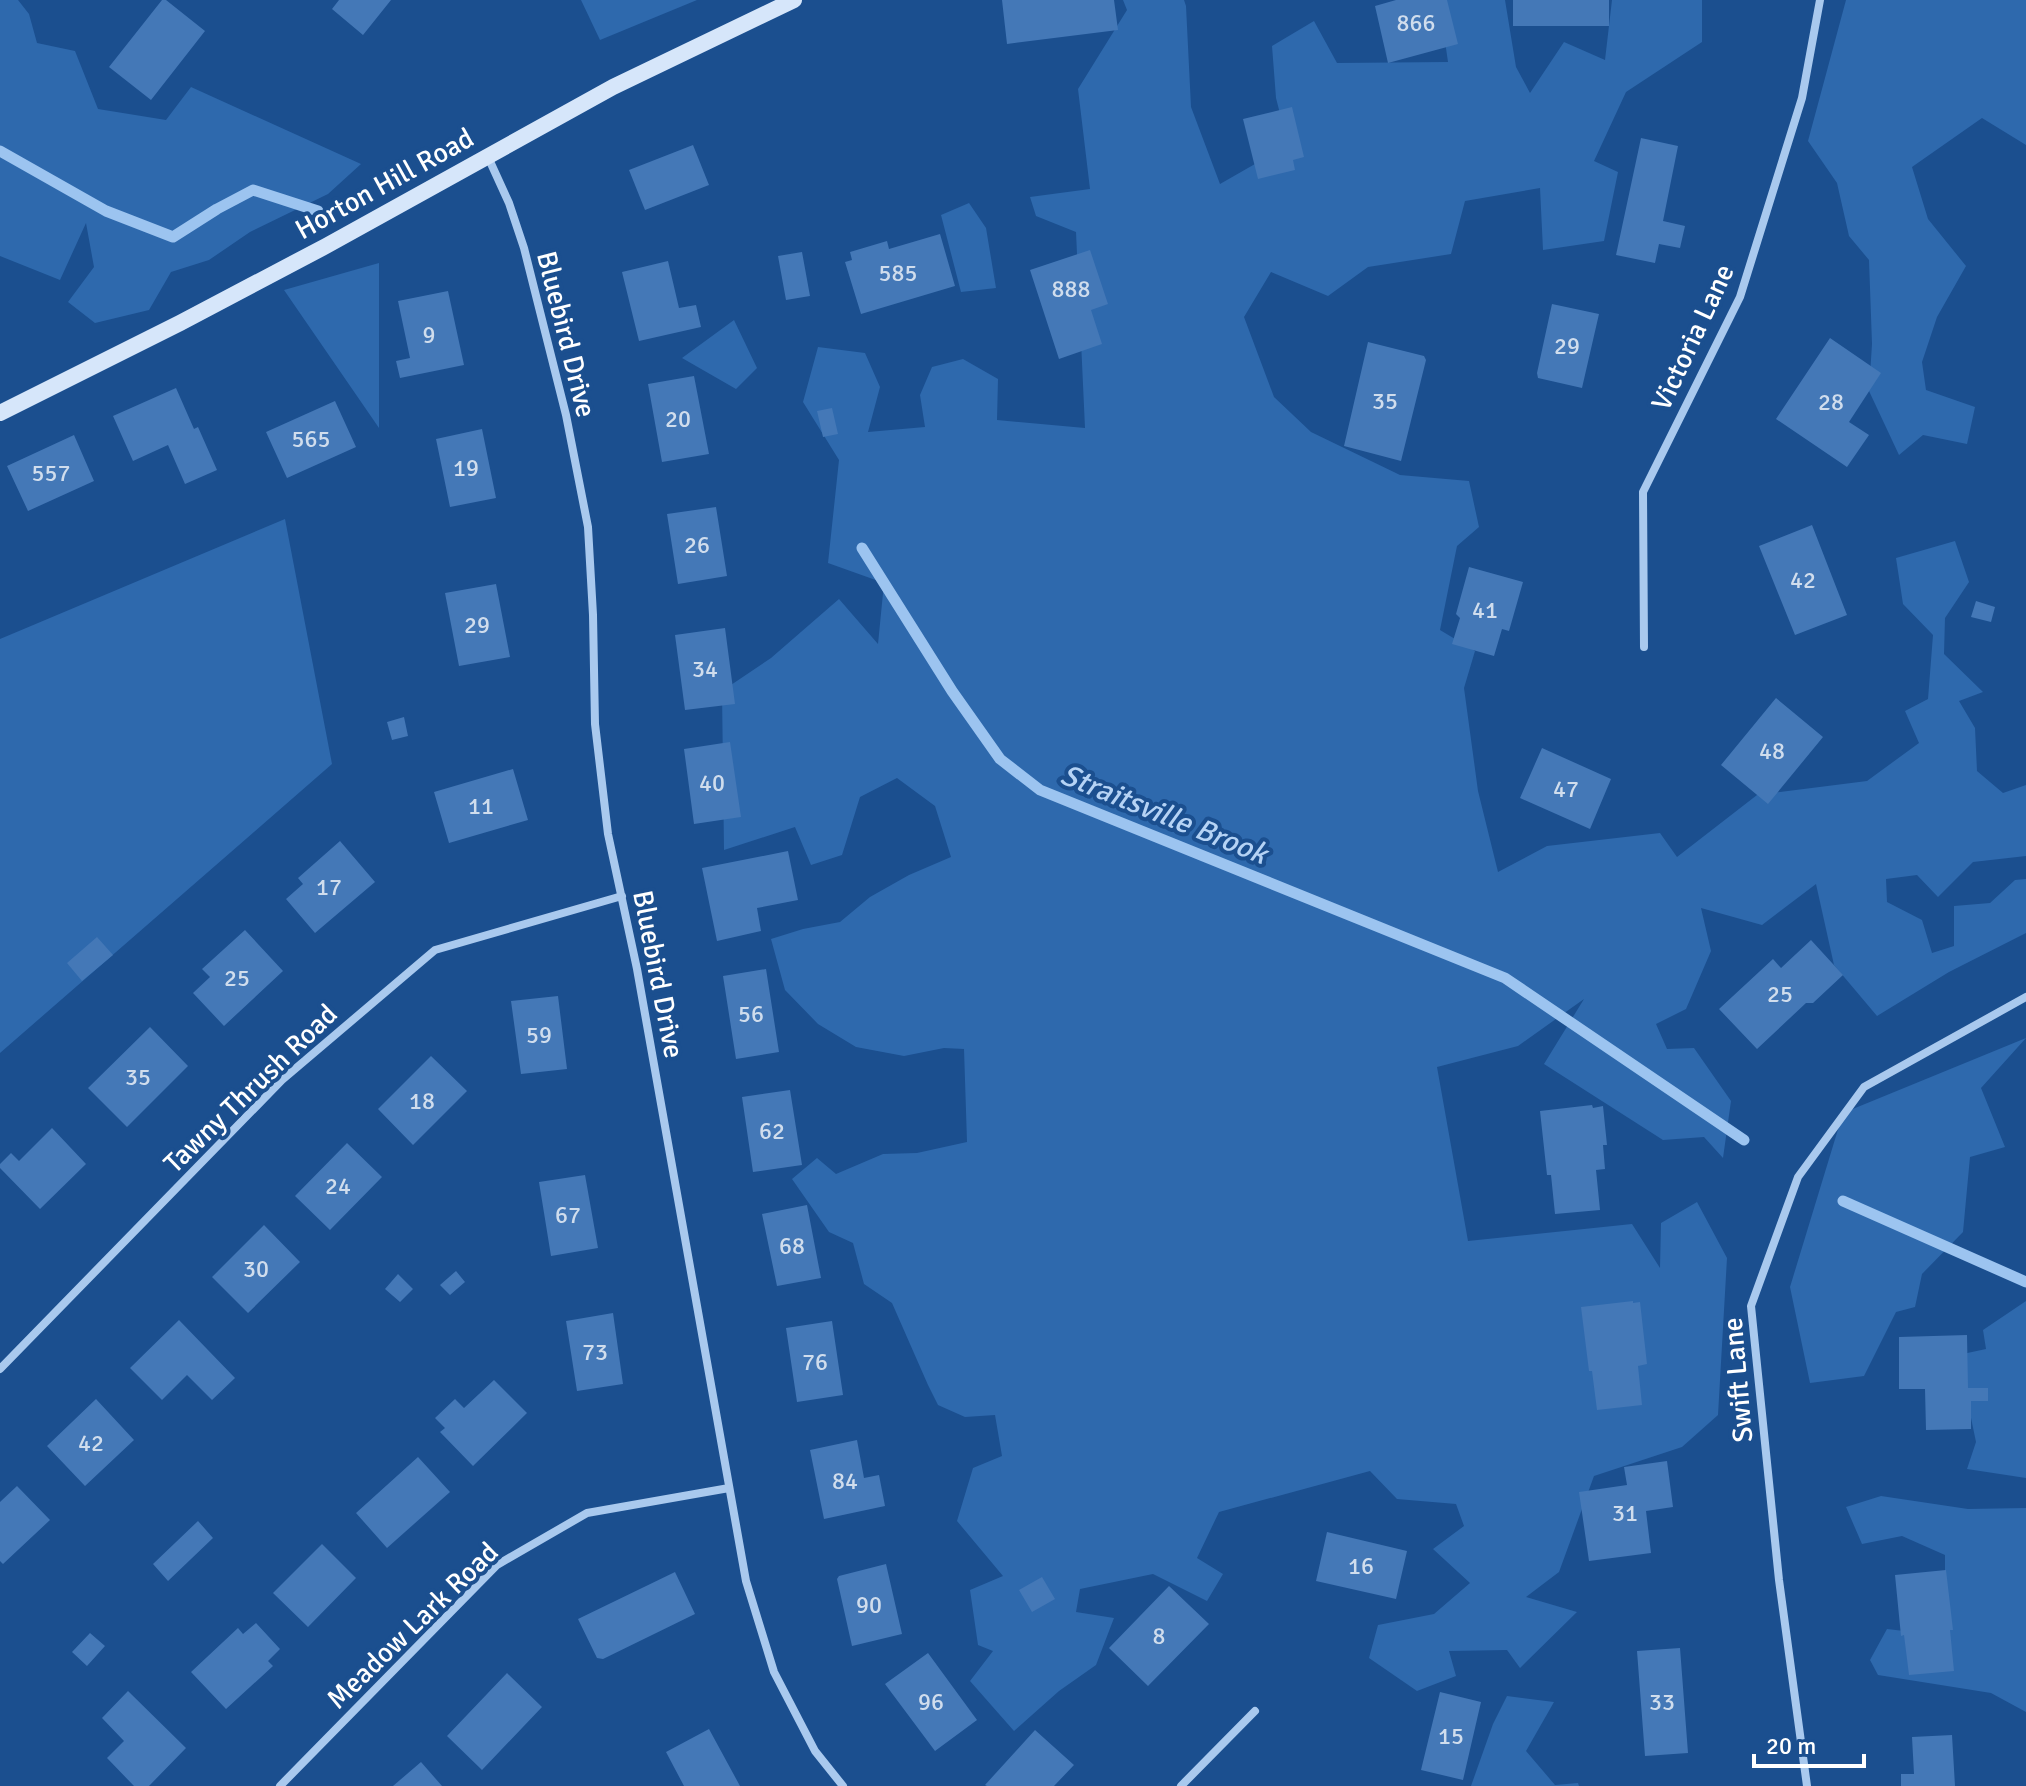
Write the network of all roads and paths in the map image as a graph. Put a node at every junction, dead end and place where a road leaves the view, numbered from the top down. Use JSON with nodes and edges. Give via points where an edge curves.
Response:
{"nodes":[{"id":1,"x":794,"y":0,"type":"edge"},
{"id":2,"x":1820,"y":0,"type":"edge"},
{"id":3,"x":488,"y":156,"type":"junction"},
{"id":4,"x":0,"y":413,"type":"edge"},
{"id":5,"x":1644,"y":647,"type":"dead end"},
{"id":6,"x":622,"y":896,"type":"junction"},
{"id":7,"x":2026,"y":997,"type":"edge"},
{"id":8,"x":0,"y":1369,"type":"edge"},
{"id":9,"x":729,"y":1488,"type":"junction"},
{"id":10,"x":1255,"y":1711,"type":"dead end"},
{"id":11,"x":280,"y":1786,"type":"edge"},
{"id":12,"x":843,"y":1786,"type":"edge"},
{"id":13,"x":1181,"y":1786,"type":"edge"},
{"id":14,"x":1807,"y":1786,"type":"edge"}],
"edges":[{"from":1,"to":3,"type":"street","name":"Horton Hill Road","via":[[613,87]]},
{"from":2,"to":5,"type":"street","name":"Victoria Lane","via":[[1802,98],[1740,297],[1643,492]]},
{"from":3,"to":4,"type":"street","name":"Horton Hill Road","via":[[207,309]]},
{"from":3,"to":6,"type":"street","name":"Bluebird Drive","via":[[524,248],[588,527],[595,724],[608,834]]},
{"from":6,"to":8,"type":"street","name":"Tawny Thrush Road","via":[[435,950],[282,1080]]},
{"from":6,"to":9,"type":"street","name":"Bluebird Drive"},
{"from":7,"to":14,"type":"street","name":"Swift Lane","via":[[1864,1087],[1798,1177],[1751,1306]]},
{"from":9,"to":11,"type":"street","name":"Meadow Lark Road","via":[[587,1513],[497,1565]]},
{"from":9,"to":12,"type":"street","name":"Bluebird Drive","via":[[746,1581],[774,1672],[815,1751]]},
{"from":10,"to":13,"type":"street"}]}
